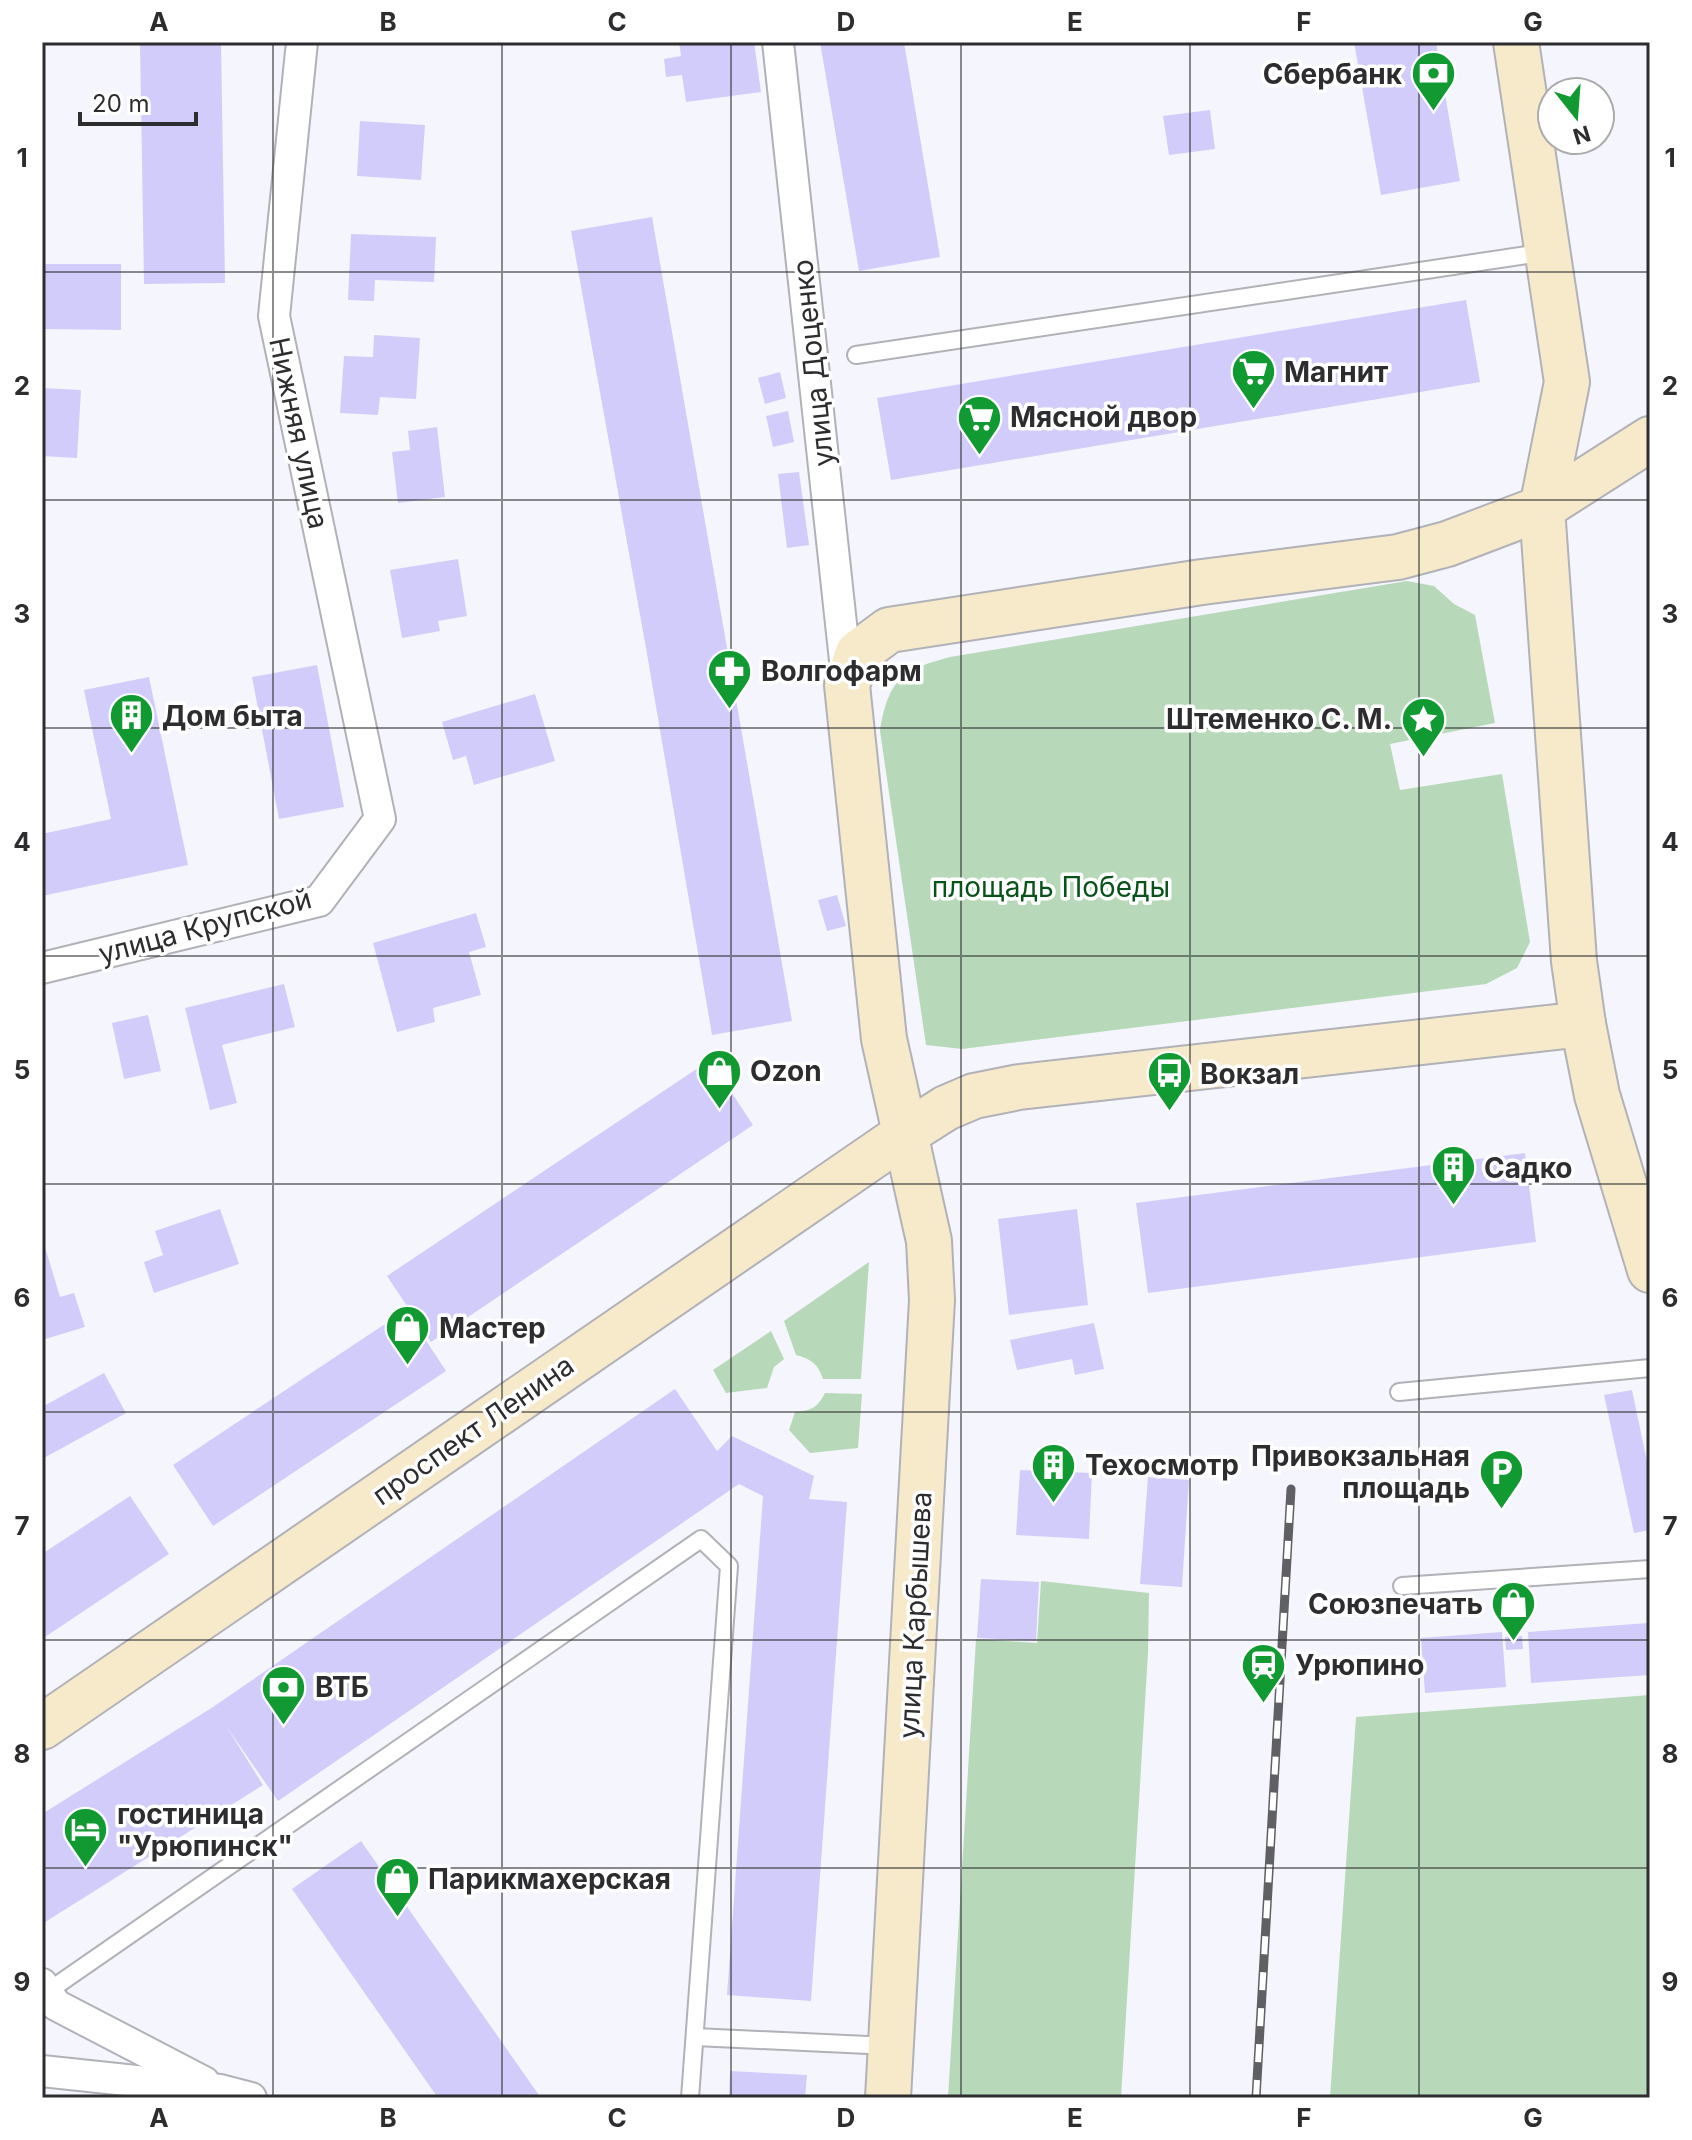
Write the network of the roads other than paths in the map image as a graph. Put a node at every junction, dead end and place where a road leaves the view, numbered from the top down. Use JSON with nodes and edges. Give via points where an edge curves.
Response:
{"nodes":[{"id":1,"x":302,"y":42,"type":"edge"},
{"id":2,"x":778,"y":42,"type":"edge"},
{"id":3,"x":1516,"y":42,"type":"edge"},
{"id":4,"x":1547,"y":252,"type":"junction"},
{"id":5,"x":856,"y":355,"type":"dead end"},
{"id":6,"x":1650,"y":439,"type":"edge"},
{"id":7,"x":1542,"y":508,"type":"junction"},
{"id":8,"x":847,"y":685,"type":"junction"},
{"id":9,"x":380,"y":819,"type":"joint"},
{"id":10,"x":42,"y":968,"type":"edge"},
{"id":11,"x":1583,"y":1024,"type":"junction"},
{"id":12,"x":905,"y":1134,"type":"junction"},
{"id":13,"x":1650,"y":1270,"type":"edge"},
{"id":14,"x":1650,"y":1368,"type":"edge"},
{"id":15,"x":1399,"y":1392,"type":"dead end"},
{"id":16,"x":1650,"y":1569,"type":"edge"},
{"id":17,"x":1402,"y":1586,"type":"dead end"},
{"id":18,"x":42,"y":1727,"type":"edge"},
{"id":19,"x":44,"y":1988,"type":"edge"},
{"id":20,"x":695,"y":2037,"type":"junction"},
{"id":21,"x":892,"y":2046,"type":"junction"},
{"id":22,"x":42,"y":2071,"type":"edge"},
{"id":23,"x":220,"y":2090,"type":"junction"},
{"id":24,"x":251,"y":2098,"type":"edge"},
{"id":25,"x":690,"y":2098,"type":"edge"},
{"id":26,"x":888,"y":2098,"type":"edge"}],
"edges":[{"from":1,"to":9,"type":"street","name":"Нижняя улица","via":[[274,316]]},
{"from":2,"to":8,"type":"street","name":"улица Доценко"},
{"from":3,"to":4,"type":"main road"},
{"from":4,"to":5,"type":"lane"},
{"from":4,"to":7,"type":"main road","via":[[1567,382]]},
{"from":6,"to":7,"type":"main road"},
{"from":7,"to":8,"type":"main road","via":[[1465,540],[1398,557],[889,630],[858,653]]},
{"from":7,"to":11,"type":"main road"},
{"from":8,"to":12,"type":"main road","via":[[884,1039]]},
{"from":9,"to":10,"type":"street","name":"улица Крупской","via":[[319,901]]},
{"from":11,"to":12,"type":"main road","via":[[1019,1087],[974,1096]]},
{"from":11,"to":13,"type":"main road","via":[[1597,1095]]},
{"from":12,"to":18,"type":"main road","name":"проспект Ленина"},
{"from":12,"to":21,"type":"main road","name":"улица Карбышева","via":[[929,1241],[932,1300]]},
{"from":14,"to":15,"type":"lane"},
{"from":16,"to":17,"type":"lane"},
{"from":19,"to":20,"type":"lane","via":[[701,1539],[729,1566]]},
{"from":19,"to":23,"type":"street","via":[[56,2005]]},
{"from":20,"to":21,"type":"lane"},
{"from":20,"to":25,"type":"lane"},
{"from":21,"to":26,"type":"main road","name":"улица Карбышева"},
{"from":22,"to":23,"type":"street"},
{"from":23,"to":24,"type":"street"}]}
